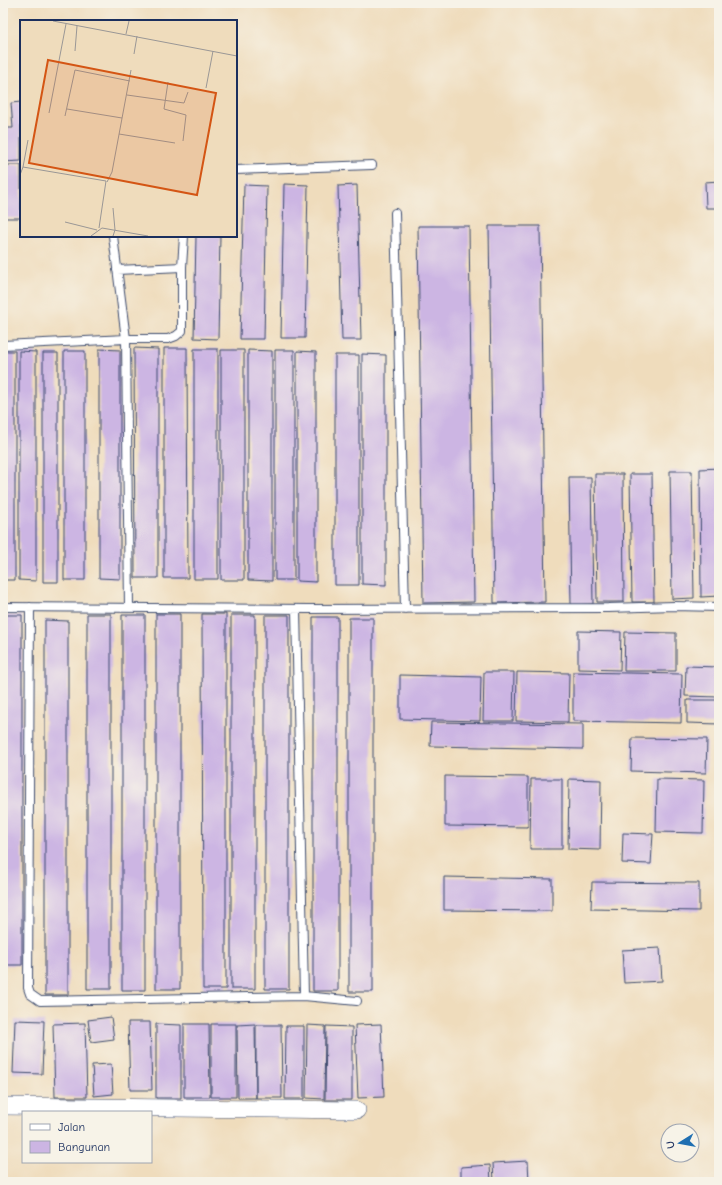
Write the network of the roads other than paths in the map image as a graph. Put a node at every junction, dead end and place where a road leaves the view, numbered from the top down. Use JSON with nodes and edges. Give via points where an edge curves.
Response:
{"nodes":[{"id":1,"x":372,"y":165,"type":"dead end"},
{"id":2,"x":237,"y":170,"type":"edge"},
{"id":3,"x":395,"y":214,"type":"dead end"},
{"id":4,"x":113,"y":237,"type":"edge"},
{"id":5,"x":184,"y":237,"type":"edge"},
{"id":6,"x":182,"y":267,"type":"junction"},
{"id":7,"x":117,"y":270,"type":"junction"},
{"id":8,"x":126,"y":339,"type":"junction"},
{"id":9,"x":3,"y":345,"type":"edge"},
{"id":10,"x":3,"y":607,"type":"edge"},
{"id":11,"x":30,"y":607,"type":"junction"},
{"id":12,"x":129,"y":608,"type":"junction"},
{"id":13,"x":719,"y":608,"type":"edge"},
{"id":14,"x":296,"y":609,"type":"junction"},
{"id":15,"x":405,"y":609,"type":"junction"},
{"id":16,"x":304,"y":996,"type":"junction"},
{"id":17,"x":357,"y":1001,"type":"dead end"},
{"id":18,"x":3,"y":1106,"type":"edge"},
{"id":19,"x":357,"y":1110,"type":"dead end"}],
"edges":[{"from":1,"to":2,"type":"lane"},
{"from":3,"to":15,"type":"lane"},
{"from":4,"to":7,"type":"lane"},
{"from":5,"to":6,"type":"lane"},
{"from":6,"to":7,"type":"lane"},
{"from":6,"to":8,"type":"lane","via":[[182,331],[168,339]]},
{"from":7,"to":8,"type":"lane"},
{"from":8,"to":9,"type":"lane"},
{"from":8,"to":12,"type":"lane"},
{"from":10,"to":11,"type":"lane"},
{"from":11,"to":12,"type":"lane"},
{"from":11,"to":16,"type":"lane","via":[[30,994],[40,1001]]},
{"from":12,"to":14,"type":"lane"},
{"from":13,"to":15,"type":"lane","via":[[674,606]]},
{"from":14,"to":15,"type":"lane"},
{"from":14,"to":16,"type":"lane"},
{"from":16,"to":17,"type":"lane"},
{"from":18,"to":19,"type":"street"}]}
